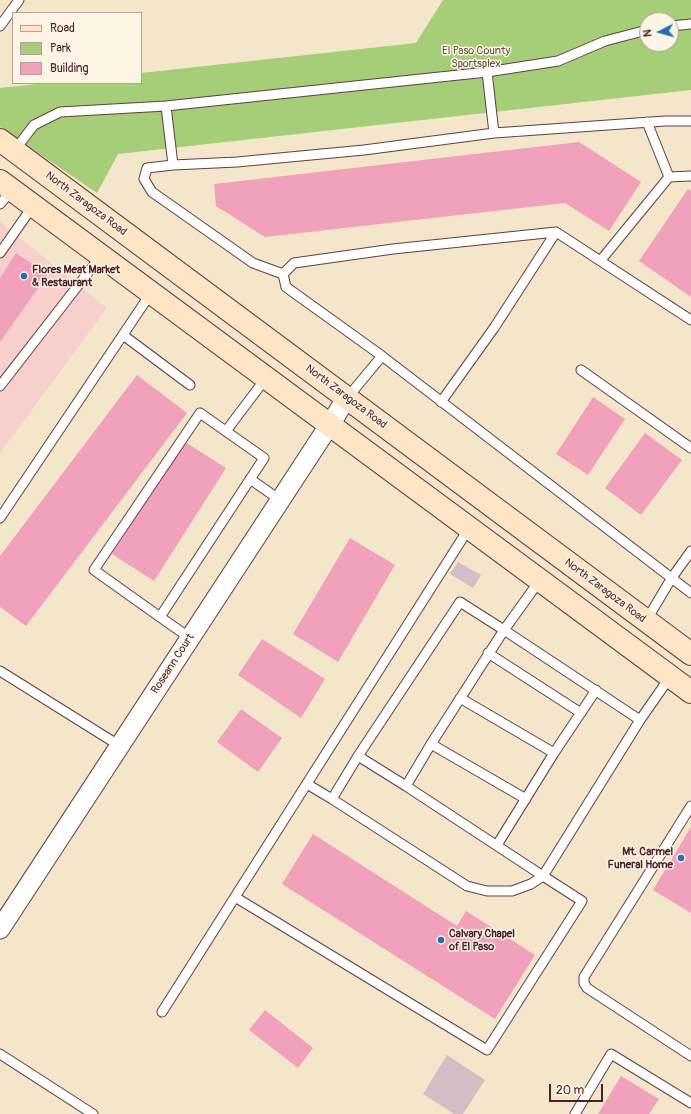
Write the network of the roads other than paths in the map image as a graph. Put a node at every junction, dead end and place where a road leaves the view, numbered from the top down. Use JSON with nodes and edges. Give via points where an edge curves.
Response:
{"nodes":[{"id":1,"x":19,"y":0,"type":"edge"},
{"id":2,"x":691,"y":24,"type":"edge"},
{"id":3,"x":679,"y":25,"type":"edge"},
{"id":4,"x":0,"y":26,"type":"edge"},
{"id":5,"x":639,"y":32,"type":"edge"},
{"id":6,"x":487,"y":72,"type":"junction"},
{"id":7,"x":166,"y":106,"type":"junction"},
{"id":8,"x":691,"y":121,"type":"edge"},
{"id":9,"x":647,"y":122,"type":"junction"},
{"id":10,"x":494,"y":133,"type":"junction"},
{"id":11,"x":7,"y":146,"type":"edge"},
{"id":12,"x":173,"y":165,"type":"junction"},
{"id":13,"x":691,"y":176,"type":"edge"},
{"id":14,"x":669,"y":177,"type":"junction"},
{"id":15,"x":4,"y":192,"type":"edge"},
{"id":16,"x":33,"y":206,"type":"junction"},
{"id":17,"x":556,"y":232,"type":"junction"},
{"id":18,"x":0,"y":253,"type":"edge"},
{"id":19,"x":102,"y":256,"type":"junction"},
{"id":20,"x":601,"y":260,"type":"junction"},
{"id":21,"x":283,"y":274,"type":"junction"},
{"id":22,"x":151,"y":293,"type":"junction"},
{"id":23,"x":691,"y":320,"type":"edge"},
{"id":24,"x":123,"y":335,"type":"junction"},
{"id":25,"x":382,"y":356,"type":"junction"},
{"id":26,"x":581,"y":370,"type":"dead end"},
{"id":27,"x":266,"y":378,"type":"junction"},
{"id":28,"x":190,"y":385,"type":"dead end"},
{"id":29,"x":0,"y":386,"type":"edge"},
{"id":30,"x":347,"y":398,"type":"junction"},
{"id":31,"x":440,"y":402,"type":"junction"},
{"id":32,"x":329,"y":425,"type":"junction"},
{"id":33,"x":226,"y":431,"type":"junction"},
{"id":34,"x":691,"y":448,"type":"edge"},
{"id":35,"x":250,"y":479,"type":"junction"},
{"id":36,"x":280,"y":500,"type":"junction"},
{"id":37,"x":0,"y":518,"type":"edge"},
{"id":38,"x":469,"y":528,"type":"junction"},
{"id":39,"x":691,"y":551,"type":"edge"},
{"id":40,"x":671,"y":579,"type":"junction"},
{"id":41,"x":540,"y":580,"type":"junction"},
{"id":42,"x":691,"y":593,"type":"edge"},
{"id":43,"x":160,"y":617,"type":"junction"},
{"id":44,"x":646,"y":621,"type":"junction"},
{"id":45,"x":504,"y":630,"type":"junction"},
{"id":46,"x":190,"y":638,"type":"junction"},
{"id":47,"x":488,"y":653,"type":"junction"},
{"id":48,"x":691,"y":654,"type":"edge"},
{"id":49,"x":0,"y":671,"type":"edge"},
{"id":50,"x":670,"y":677,"type":"junction"},
{"id":51,"x":596,"y":690,"type":"junction"},
{"id":52,"x":691,"y":692,"type":"edge"},
{"id":53,"x":460,"y":698,"type":"junction"},
{"id":54,"x":581,"y":713,"type":"junction"},
{"id":55,"x":640,"y":720,"type":"junction"},
{"id":56,"x":431,"y":744,"type":"junction"},
{"id":57,"x":120,"y":746,"type":"junction"},
{"id":58,"x":554,"y":753,"type":"junction"},
{"id":59,"x":358,"y":756,"type":"junction"},
{"id":60,"x":307,"y":784,"type":"junction"},
{"id":61,"x":406,"y":786,"type":"junction"},
{"id":62,"x":332,"y":799,"type":"junction"},
{"id":63,"x":526,"y":799,"type":"junction"},
{"id":64,"x":691,"y":806,"type":"edge"},
{"id":65,"x":497,"y":846,"type":"junction"},
{"id":66,"x":543,"y":876,"type":"junction"},
{"id":67,"x":235,"y":897,"type":"junction"},
{"id":68,"x":0,"y":929,"type":"edge"},
{"id":69,"x":162,"y":1012,"type":"dead end"},
{"id":70,"x":0,"y":1054,"type":"edge"},
{"id":71,"x":691,"y":1056,"type":"edge"},
{"id":72,"x":691,"y":1103,"type":"edge"},
{"id":73,"x":93,"y":1114,"type":"edge"},
{"id":74,"x":575,"y":1114,"type":"edge"}],
"edges":[{"from":1,"to":4,"type":"lane"},
{"from":2,"to":3,"type":"lane"},
{"from":5,"to":6,"type":"lane","via":[[604,41],[558,61]]},
{"from":6,"to":7,"type":"lane"},
{"from":6,"to":10,"type":"lane"},
{"from":7,"to":11,"type":"lane","via":[[60,112],[34,125]]},
{"from":7,"to":12,"type":"lane"},
{"from":8,"to":9,"type":"lane"},
{"from":9,"to":10,"type":"lane"},
{"from":9,"to":14,"type":"lane"},
{"from":10,"to":12,"type":"lane","via":[[356,151]]},
{"from":11,"to":30,"type":"main road","name":"North Zaragoza Road"},
{"from":12,"to":21,"type":"lane","via":[[148,168],[144,178],[152,192],[253,263]]},
{"from":13,"to":14,"type":"lane"},
{"from":14,"to":20,"type":"lane"},
{"from":15,"to":16,"type":"main road"},
{"from":16,"to":18,"type":"lane"},
{"from":16,"to":19,"type":"main road"},
{"from":17,"to":20,"type":"lane"},
{"from":17,"to":21,"type":"lane","via":[[393,249],[294,263]]},
{"from":17,"to":31,"type":"lane","via":[[494,328]]},
{"from":19,"to":22,"type":"main road"},
{"from":19,"to":29,"type":"lane"},
{"from":20,"to":23,"type":"lane"},
{"from":21,"to":25,"type":"lane","via":[[286,287]]},
{"from":22,"to":24,"type":"lane"},
{"from":22,"to":27,"type":"main road"},
{"from":24,"to":28,"type":"lane"},
{"from":24,"to":37,"type":"lane"},
{"from":25,"to":30,"type":"lane"},
{"from":25,"to":31,"type":"lane"},
{"from":26,"to":34,"type":"lane"},
{"from":27,"to":32,"type":"main road"},
{"from":27,"to":33,"type":"lane"},
{"from":30,"to":32,"type":"street","name":"Roseann Court"},
{"from":30,"to":44,"type":"main road","name":"North Zaragoza Road"},
{"from":31,"to":40,"type":"lane"},
{"from":32,"to":36,"type":"street","name":"Roseann Court"},
{"from":32,"to":38,"type":"main road"},
{"from":33,"to":35,"type":"lane","via":[[264,458]]},
{"from":33,"to":43,"type":"lane","via":[[200,413],[94,570]]},
{"from":35,"to":36,"type":"lane"},
{"from":35,"to":43,"type":"lane"},
{"from":36,"to":46,"type":"street","name":"Roseann Court"},
{"from":38,"to":41,"type":"main road"},
{"from":38,"to":60,"type":"lane"},
{"from":39,"to":40,"type":"lane"},
{"from":40,"to":42,"type":"lane"},
{"from":40,"to":44,"type":"lane"},
{"from":41,"to":45,"type":"lane"},
{"from":41,"to":50,"type":"main road"},
{"from":43,"to":46,"type":"lane"},
{"from":44,"to":48,"type":"main road","name":"North Zaragoza Road"},
{"from":45,"to":47,"type":"lane"},
{"from":45,"to":51,"type":"lane"},
{"from":45,"to":59,"type":"lane","via":[[460,602]]},
{"from":46,"to":57,"type":"street","name":"Roseann Court"},
{"from":47,"to":53,"type":"lane"},
{"from":47,"to":54,"type":"lane"},
{"from":49,"to":57,"type":"lane"},
{"from":50,"to":52,"type":"main road"},
{"from":50,"to":55,"type":"lane"},
{"from":51,"to":54,"type":"lane"},
{"from":51,"to":55,"type":"lane"},
{"from":53,"to":56,"type":"lane"},
{"from":53,"to":58,"type":"lane"},
{"from":54,"to":58,"type":"lane"},
{"from":55,"to":66,"type":"lane"},
{"from":56,"to":61,"type":"lane"},
{"from":56,"to":63,"type":"lane"},
{"from":57,"to":68,"type":"street","name":"Roseann Court"},
{"from":58,"to":63,"type":"lane"},
{"from":59,"to":61,"type":"lane"},
{"from":59,"to":62,"type":"lane"},
{"from":60,"to":62,"type":"lane"},
{"from":60,"to":67,"type":"lane"},
{"from":61,"to":65,"type":"lane"},
{"from":62,"to":66,"type":"lane","via":[[467,886],[487,891],[512,891]]},
{"from":63,"to":65,"type":"lane"},
{"from":64,"to":71,"type":"lane","via":[[584,977],[587,988]]},
{"from":65,"to":66,"type":"lane"},
{"from":66,"to":67,"type":"lane","via":[[582,901],[487,1050]]},
{"from":67,"to":69,"type":"lane"},
{"from":70,"to":73,"type":"lane"},
{"from":72,"to":74,"type":"lane","via":[[611,1054]]}]}
